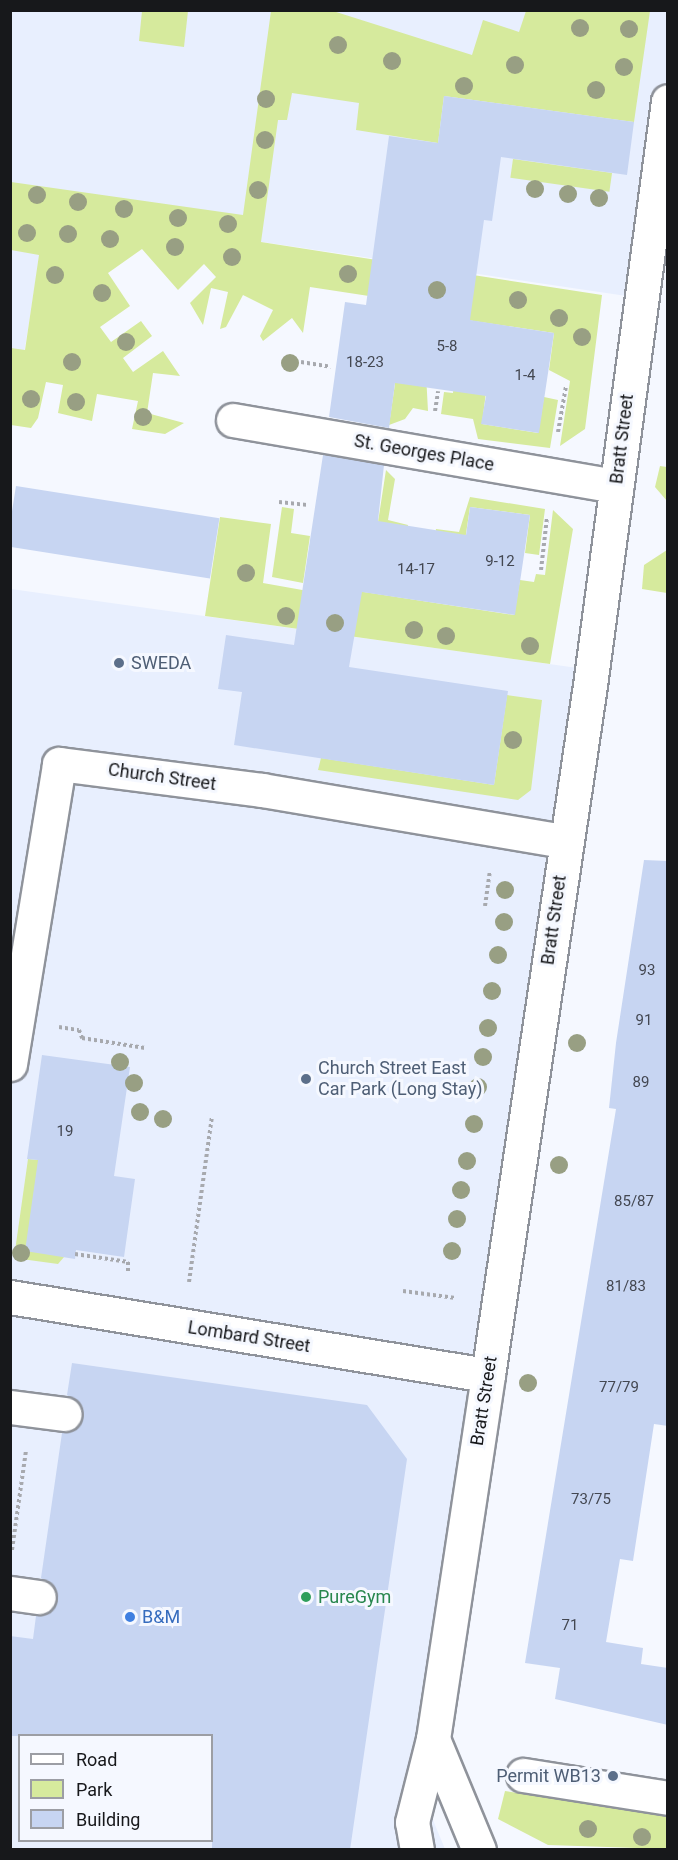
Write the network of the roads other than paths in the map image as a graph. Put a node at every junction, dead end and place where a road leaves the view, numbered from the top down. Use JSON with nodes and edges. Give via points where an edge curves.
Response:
{"nodes":[{"id":1,"x":667,"y":102,"type":"edge"},
{"id":2,"x":233,"y":420,"type":"dead end"},
{"id":3,"x":616,"y":486,"type":"junction"},
{"id":4,"x":565,"y":841,"type":"junction"},
{"id":5,"x":10,"y":1064,"type":"edge"},
{"id":6,"x":11,"y":1301,"type":"edge"},
{"id":7,"x":488,"y":1376,"type":"junction"},
{"id":8,"x":10,"y":1407,"type":"edge"},
{"id":9,"x":65,"y":1414,"type":"dead end"},
{"id":10,"x":433,"y":1739,"type":"junction"},
{"id":11,"x":522,"y":1775,"type":"dead end"},
{"id":12,"x":668,"y":1798,"type":"edge"},
{"id":13,"x":417,"y":1850,"type":"edge"},
{"id":14,"x":479,"y":1850,"type":"edge"}],
"edges":[{"from":1,"to":3,"type":"street","name":"Bratt Street"},
{"from":2,"to":3,"type":"street","name":"St. Georges Place"},
{"from":3,"to":4,"type":"street","name":"Bratt Street"},
{"from":4,"to":5,"type":"street","name":"Church Street","via":[[262,790],[59,764]]},
{"from":4,"to":7,"type":"street","name":"Bratt Street"},
{"from":6,"to":7,"type":"street","name":"Lombard Street"},
{"from":7,"to":10,"type":"street","name":"Bratt Street"},
{"from":8,"to":9,"type":"street"},
{"from":10,"to":13,"type":"street","name":"Bratt Street","via":[[412,1822]]},
{"from":10,"to":14,"type":"street"},
{"from":11,"to":12,"type":"street"}]}
